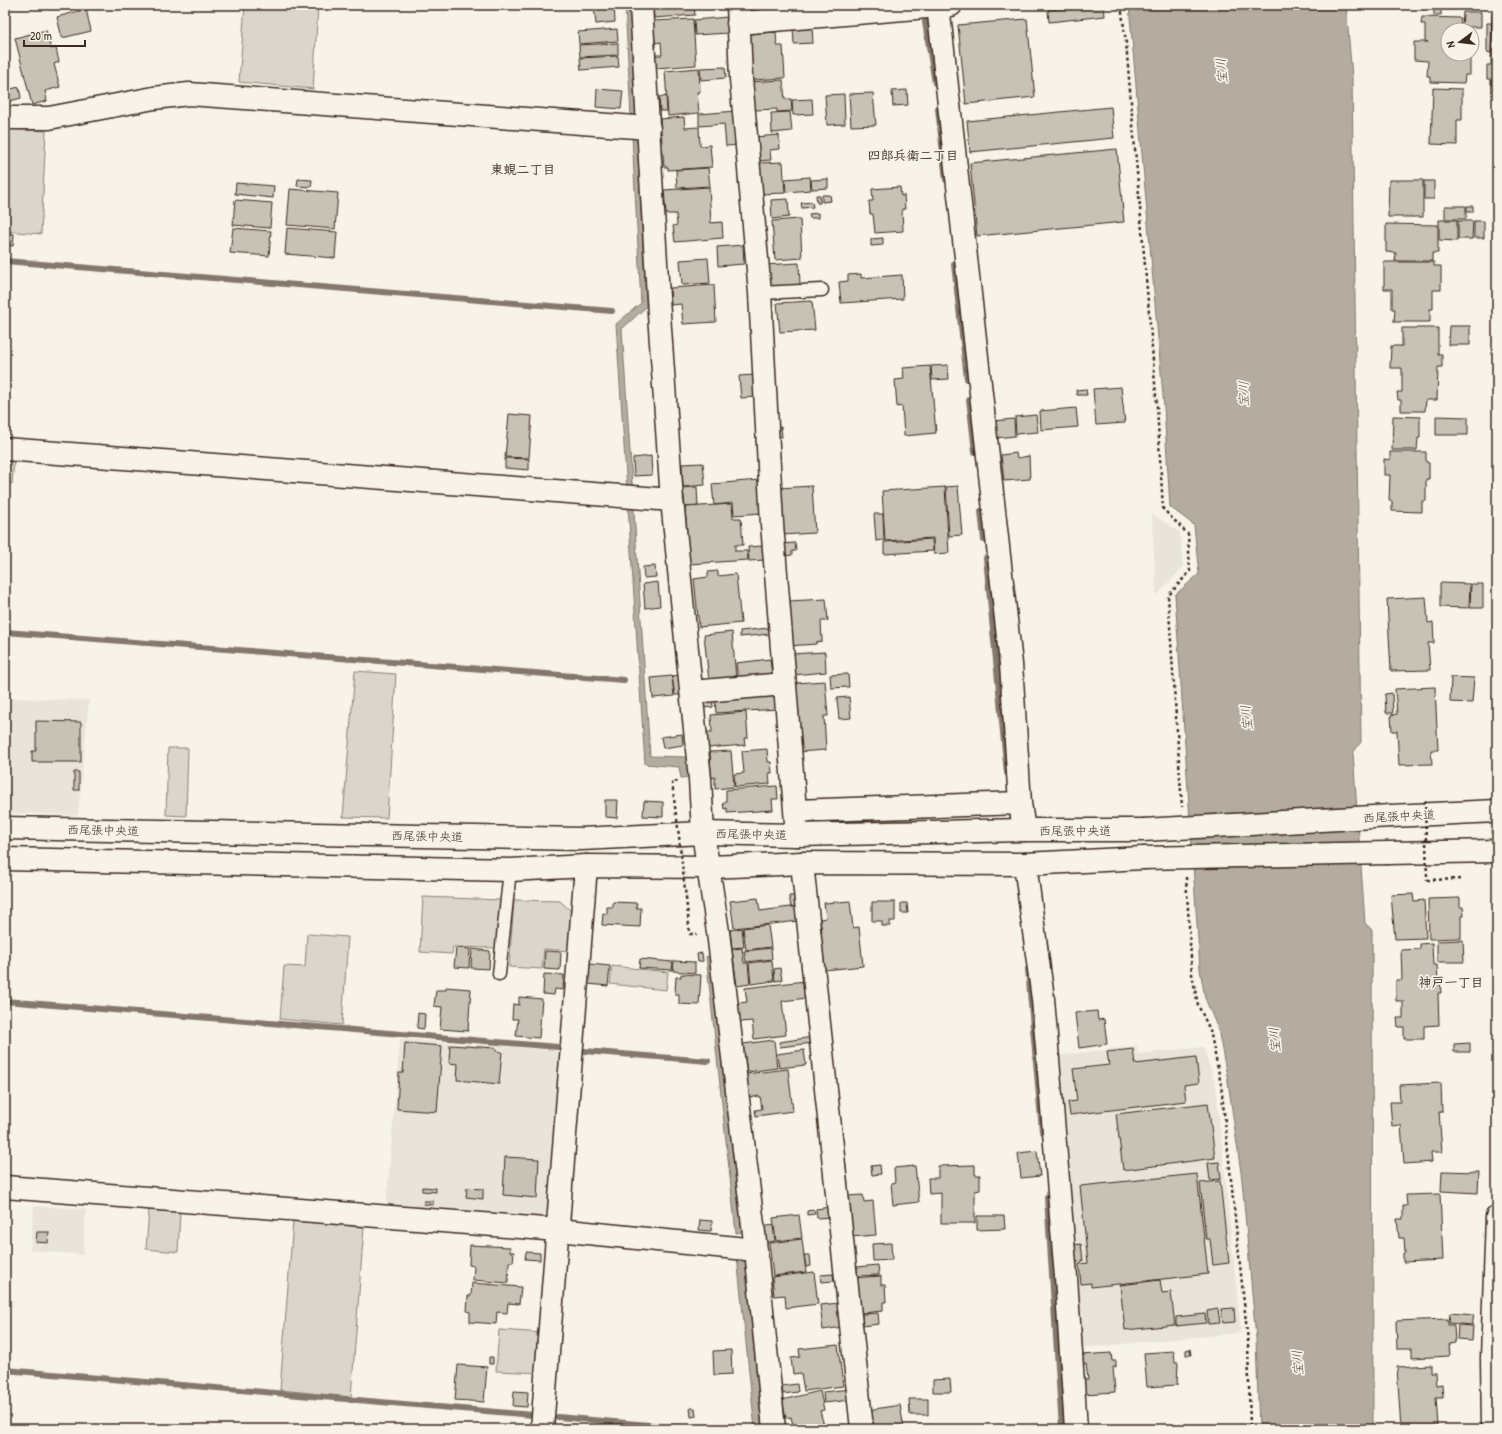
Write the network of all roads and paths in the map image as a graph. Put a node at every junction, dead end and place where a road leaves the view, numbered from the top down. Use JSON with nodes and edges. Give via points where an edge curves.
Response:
{"nodes":[{"id":1,"x":642,"y":5,"type":"edge"},
{"id":2,"x":942,"y":5,"type":"edge"},
{"id":3,"x":1121,"y":5,"type":"edge"},
{"id":4,"x":738,"y":14,"type":"edge"},
{"id":5,"x":5,"y":118,"type":"edge"},
{"id":6,"x":639,"y":127,"type":"junction"},
{"id":7,"x":822,"y":290,"type":"dead end"},
{"id":8,"x":760,"y":293,"type":"junction"},
{"id":9,"x":5,"y":449,"type":"edge"},
{"id":10,"x":672,"y":500,"type":"junction"},
{"id":11,"x":784,"y":684,"type":"junction"},
{"id":12,"x":692,"y":692,"type":"junction"},
{"id":13,"x":672,"y":782,"type":"dead end"},
{"id":14,"x":1425,"y":801,"type":"dead end"},
{"id":15,"x":1020,"y":803,"type":"junction"},
{"id":16,"x":1182,"y":810,"type":"dead end"},
{"id":17,"x":795,"y":811,"type":"junction"},
{"id":18,"x":1497,"y":811,"type":"edge"},
{"id":19,"x":5,"y":828,"type":"edge"},
{"id":20,"x":1024,"y":830,"type":"junction"},
{"id":21,"x":703,"y":833,"type":"junction"},
{"id":22,"x":797,"y":835,"type":"junction"},
{"id":23,"x":1497,"y":851,"type":"edge"},
{"id":24,"x":5,"y":859,"type":"edge"},
{"id":25,"x":802,"y":862,"type":"junction"},
{"id":26,"x":1025,"y":864,"type":"junction"},
{"id":27,"x":586,"y":866,"type":"junction"},
{"id":28,"x":709,"y":867,"type":"junction"},
{"id":29,"x":510,"y":870,"type":"junction"},
{"id":30,"x":1186,"y":873,"type":"dead end"},
{"id":31,"x":1462,"y":879,"type":"dead end"},
{"id":32,"x":690,"y":930,"type":"dead end"},
{"id":33,"x":499,"y":974,"type":"dead end"},
{"id":34,"x":5,"y":1187,"type":"edge"},
{"id":35,"x":1497,"y":1217,"type":"edge"},
{"id":36,"x":558,"y":1230,"type":"junction"},
{"id":37,"x":756,"y":1250,"type":"junction"},
{"id":38,"x":542,"y":1429,"type":"edge"},
{"id":39,"x":774,"y":1429,"type":"edge"},
{"id":40,"x":862,"y":1429,"type":"edge"},
{"id":41,"x":1076,"y":1429,"type":"edge"},
{"id":42,"x":1250,"y":1429,"type":"edge"},
{"id":43,"x":1493,"y":1429,"type":"edge"}],
"edges":[{"from":1,"to":6,"type":"street"},
{"from":2,"to":4,"type":"street"},
{"from":2,"to":15,"type":"street","via":[[1011,664]]},
{"from":3,"to":16,"type":"path","via":[[1157,407],[1163,509],[1188,534],[1190,571],[1168,596]]},
{"from":4,"to":8,"type":"street"},
{"from":5,"to":6,"type":"street","via":[[49,118],[188,94]]},
{"from":6,"to":10,"type":"street","via":[[659,314]]},
{"from":7,"to":8,"type":"lane"},
{"from":8,"to":11,"type":"street","via":[[772,524]]},
{"from":9,"to":10,"type":"street"},
{"from":10,"to":12,"type":"street"},
{"from":11,"to":12,"type":"street"},
{"from":11,"to":17,"type":"street"},
{"from":12,"to":21,"type":"street"},
{"from":13,"to":32,"type":"path","bridge":true},
{"from":14,"to":31,"type":"path","bridge":true,"via":[[1427,880]]},
{"from":15,"to":17,"type":"street"},
{"from":15,"to":20,"type":"street"},
{"from":17,"to":22,"type":"street"},
{"from":18,"to":20,"type":"street","name":"西尾張中央道","bridge":true,"via":[[1143,830]]},
{"from":19,"to":21,"type":"street","name":"西尾張中央道","via":[[581,839]]},
{"from":20,"to":22,"type":"street","name":"西尾張中央道"},
{"from":21,"to":22,"type":"street","name":"西尾張中央道"},
{"from":21,"to":28,"type":"street"},
{"from":23,"to":26,"type":"street","bridge":true,"via":[[1143,858]]},
{"from":24,"to":29,"type":"street"},
{"from":25,"to":26,"type":"street"},
{"from":25,"to":28,"type":"street"},
{"from":25,"to":40,"type":"street"},
{"from":26,"to":41,"type":"street","via":[[1043,999]]},
{"from":27,"to":28,"type":"street"},
{"from":27,"to":29,"type":"street"},
{"from":27,"to":36,"type":"street"},
{"from":28,"to":37,"type":"street"},
{"from":29,"to":33,"type":"lane"},
{"from":30,"to":42,"type":"path","via":[[1192,974],[1198,1004],[1210,1030],[1221,1084],[1248,1340]]},
{"from":34,"to":36,"type":"street"},
{"from":35,"to":43,"type":"street","via":[[1492,1358]]},
{"from":36,"to":37,"type":"street"},
{"from":36,"to":38,"type":"street"},
{"from":37,"to":39,"type":"street"}]}
